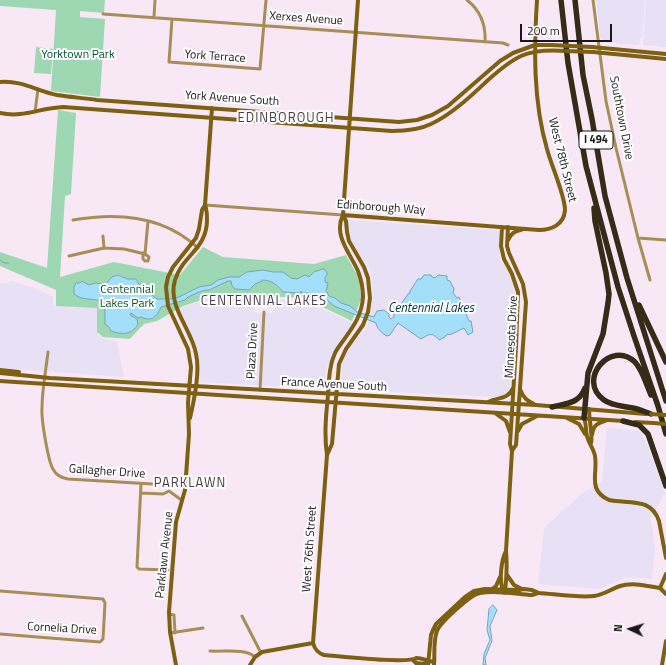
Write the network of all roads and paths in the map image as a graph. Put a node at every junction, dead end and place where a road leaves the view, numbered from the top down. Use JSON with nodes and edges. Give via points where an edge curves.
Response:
{"nodes":[{"id":1,"x":155,"y":0,"type":"edge"},
{"id":2,"x":266,"y":0,"type":"edge"},
{"id":3,"x":358,"y":0,"type":"edge"},
{"id":4,"x":467,"y":0,"type":"edge"},
{"id":5,"x":537,"y":0,"type":"edge"},
{"id":6,"x":561,"y":0,"type":"edge"},
{"id":7,"x":575,"y":0,"type":"edge"},
{"id":8,"x":593,"y":0,"type":"edge"},
{"id":9,"x":103,"y":14,"type":"dead end"},
{"id":10,"x":154,"y":17,"type":"junction"},
{"id":11,"x":172,"y":19,"type":"junction"},
{"id":12,"x":264,"y":25,"type":"junction"},
{"id":13,"x":356,"y":32,"type":"junction"},
{"id":14,"x":485,"y":42,"type":"junction"},
{"id":15,"x":508,"y":45,"type":"dead end"},
{"id":16,"x":535,"y":45,"type":"junction"},
{"id":17,"x":599,"y":48,"type":"junction"},
{"id":18,"x":535,"y":52,"type":"junction"},
{"id":19,"x":600,"y":53,"type":"junction"},
{"id":20,"x":666,"y":54,"type":"edge"},
{"id":21,"x":666,"y":59,"type":"edge"},
{"id":22,"x":0,"y":82,"type":"edge"},
{"id":23,"x":38,"y":89,"type":"junction"},
{"id":24,"x":109,"y":100,"type":"junction"},
{"id":25,"x":212,"y":108,"type":"junction"},
{"id":26,"x":109,"y":110,"type":"junction"},
{"id":27,"x":35,"y":112,"type":"junction"},
{"id":28,"x":0,"y":113,"type":"edge"},
{"id":29,"x":211,"y":118,"type":"junction"},
{"id":30,"x":350,"y":118,"type":"junction"},
{"id":31,"x":349,"y":128,"type":"junction"},
{"id":32,"x":592,"y":190,"type":"junction"},
{"id":33,"x":205,"y":205,"type":"junction"},
{"id":34,"x":343,"y":215,"type":"junction"},
{"id":35,"x":73,"y":220,"type":"dead end"},
{"id":36,"x":148,"y":221,"type":"junction"},
{"id":37,"x":556,"y":226,"type":"joint"},
{"id":38,"x":502,"y":227,"type":"junction"},
{"id":39,"x":508,"y":227,"type":"junction"},
{"id":40,"x":529,"y":229,"type":"junction"},
{"id":41,"x":103,"y":236,"type":"dead end"},
{"id":42,"x":638,"y":238,"type":"junction"},
{"id":43,"x":666,"y":240,"type":"edge"},
{"id":44,"x":193,"y":243,"type":"junction"},
{"id":45,"x":507,"y":244,"type":"junction"},
{"id":46,"x":104,"y":248,"type":"junction"},
{"id":47,"x":198,"y":248,"type":"junction"},
{"id":48,"x":70,"y":256,"type":"dead end"},
{"id":49,"x":627,"y":278,"type":"junction"},
{"id":50,"x":650,"y":280,"type":"dead end"},
{"id":51,"x":264,"y":312,"type":"dead end"},
{"id":52,"x":48,"y":352,"type":"dead end"},
{"id":53,"x":666,"y":362,"type":"edge"},
{"id":54,"x":0,"y":370,"type":"edge"},
{"id":55,"x":0,"y":374,"type":"edge"},
{"id":56,"x":27,"y":375,"type":"junction"},
{"id":57,"x":45,"y":377,"type":"junction"},
{"id":58,"x":587,"y":380,"type":"junction"},
{"id":59,"x":0,"y":381,"type":"edge"},
{"id":60,"x":514,"y":383,"type":"junction"},
{"id":61,"x":44,"y":384,"type":"junction"},
{"id":62,"x":189,"y":386,"type":"junction"},
{"id":63,"x":195,"y":386,"type":"junction"},
{"id":64,"x":520,"y":386,"type":"junction"},
{"id":65,"x":260,"y":390,"type":"junction"},
{"id":66,"x":189,"y":393,"type":"junction"},
{"id":67,"x":194,"y":393,"type":"junction"},
{"id":68,"x":328,"y":394,"type":"junction"},
{"id":69,"x":335,"y":395,"type":"junction"},
{"id":70,"x":327,"y":401,"type":"junction"},
{"id":71,"x":666,"y":401,"type":"edge"},
{"id":72,"x":335,"y":402,"type":"junction"},
{"id":73,"x":487,"y":403,"type":"junction"},
{"id":74,"x":513,"y":405,"type":"junction"},
{"id":75,"x":519,"y":405,"type":"junction"},
{"id":76,"x":536,"y":405,"type":"junction"},
{"id":77,"x":552,"y":406,"type":"junction"},
{"id":78,"x":587,"y":409,"type":"junction"},
{"id":79,"x":492,"y":412,"type":"junction"},
{"id":80,"x":512,"y":414,"type":"junction"},
{"id":81,"x":518,"y":414,"type":"junction"},
{"id":82,"x":651,"y":414,"type":"junction"},
{"id":83,"x":544,"y":415,"type":"junction"},
{"id":84,"x":666,"y":415,"type":"edge"},
{"id":85,"x":563,"y":417,"type":"junction"},
{"id":86,"x":587,"y":418,"type":"junction"},
{"id":87,"x":608,"y":420,"type":"junction"},
{"id":88,"x":623,"y":421,"type":"junction"},
{"id":89,"x":189,"y":424,"type":"junction"},
{"id":90,"x":666,"y":424,"type":"edge"},
{"id":91,"x":666,"y":434,"type":"edge"},
{"id":92,"x":516,"y":435,"type":"junction"},
{"id":93,"x":511,"y":436,"type":"junction"},
{"id":94,"x":590,"y":441,"type":"junction"},
{"id":95,"x":512,"y":451,"type":"junction"},
{"id":96,"x":327,"y":455,"type":"junction"},
{"id":97,"x":141,"y":484,"type":"junction"},
{"id":98,"x":186,"y":486,"type":"junction"},
{"id":99,"x":666,"y":486,"type":"edge"},
{"id":100,"x":141,"y":493,"type":"junction"},
{"id":101,"x":180,"y":499,"type":"dead end"},
{"id":102,"x":666,"y":558,"type":"edge"},
{"id":103,"x":168,"y":570,"type":"dead end"},
{"id":104,"x":504,"y":573,"type":"junction"},
{"id":105,"x":666,"y":574,"type":"edge"},
{"id":106,"x":660,"y":588,"type":"junction"},
{"id":107,"x":524,"y":589,"type":"junction"},
{"id":108,"x":491,"y":590,"type":"junction"},
{"id":109,"x":0,"y":591,"type":"edge"},
{"id":110,"x":504,"y":591,"type":"junction"},
{"id":111,"x":539,"y":593,"type":"junction"},
{"id":112,"x":666,"y":594,"type":"edge"},
{"id":113,"x":242,"y":616,"type":"dead end"},
{"id":114,"x":203,"y":628,"type":"dead end"},
{"id":115,"x":173,"y":633,"type":"junction"},
{"id":116,"x":0,"y":634,"type":"edge"},
{"id":117,"x":666,"y":641,"type":"edge"},
{"id":118,"x":313,"y":643,"type":"junction"},
{"id":119,"x":210,"y":651,"type":"dead end"},
{"id":120,"x":261,"y":653,"type":"junction"},
{"id":121,"x":255,"y":657,"type":"junction"},
{"id":122,"x":428,"y":663,"type":"edge"},
{"id":123,"x":434,"y":664,"type":"edge"},
{"id":124,"x":176,"y":665,"type":"edge"},
{"id":125,"x":250,"y":665,"type":"edge"},
{"id":126,"x":662,"y":665,"type":"edge"}],
"edges":[{"from":1,"to":10,"type":"street"},
{"from":2,"to":12,"type":"street"},
{"from":3,"to":13,"type":"street","name":"West 76th Street"},
{"from":4,"to":14,"type":"street","via":[[483,20]]},
{"from":5,"to":16,"type":"street","name":"West 78th Street"},
{"from":6,"to":32,"type":"highway","number":"I 494","via":[[579,132]]},
{"from":7,"to":49,"type":"highway","number":"I 494","via":[[583,75],[605,196]]},
{"from":8,"to":17,"type":"street","name":"Southtown Drive"},
{"from":9,"to":10,"type":"street","name":"Xerxes Avenue"},
{"from":10,"to":11,"type":"street","name":"Xerxes Avenue"},
{"from":11,"to":12,"type":"street","name":"Xerxes Avenue"},
{"from":11,"to":12,"type":"street","name":"York Terrace","via":[[169,62],[260,69]]},
{"from":12,"to":13,"type":"street","name":"Xerxes Avenue"},
{"from":13,"to":14,"type":"street","name":"Xerxes Avenue"},
{"from":13,"to":30,"type":"street","name":"West 76th Street"},
{"from":14,"to":15,"type":"street","name":"Xerxes Avenue"},
{"from":16,"to":17,"type":"street","name":"York Avenue South","bridge":true},
{"from":16,"to":18,"type":"street","name":"West 78th Street"},
{"from":16,"to":30,"type":"street","name":"York Avenue South","via":[[500,61],[448,106],[432,115],[399,122]]},
{"from":17,"to":19,"type":"street","name":"Southtown Drive"},
{"from":17,"to":20,"type":"street","name":"York Avenue South"},
{"from":18,"to":19,"type":"street","bridge":true},
{"from":18,"to":31,"type":"street","name":"York Avenue South","via":[[505,65],[447,114],[431,124],[409,130],[392,131]]},
{"from":18,"to":37,"type":"street","name":"West 78th Street","via":[[543,131],[565,209],[564,216]]},
{"from":19,"to":21,"type":"street"},
{"from":19,"to":42,"type":"street","name":"Southtown Drive","via":[[606,101]]},
{"from":22,"to":23,"type":"street","name":"York Avenue South"},
{"from":23,"to":24,"type":"street","name":"York Avenue South","via":[[64,96]]},
{"from":23,"to":27,"type":"street"},
{"from":24,"to":25,"type":"street","name":"York Avenue South"},
{"from":24,"to":26,"type":"street"},
{"from":25,"to":29,"type":"street","name":"Parklawn Avenue"},
{"from":25,"to":30,"type":"street","name":"York Avenue South"},
{"from":26,"to":27,"type":"street","name":"York Avenue South","via":[[62,107]]},
{"from":26,"to":29,"type":"street","name":"York Avenue South"},
{"from":27,"to":28,"type":"street","name":"York Avenue South","via":[[23,115]]},
{"from":29,"to":31,"type":"street","name":"York Avenue South"},
{"from":29,"to":33,"type":"street","name":"Parklawn Avenue"},
{"from":30,"to":31,"type":"street","name":"West 76th Street"},
{"from":31,"to":34,"type":"street","name":"West 76th Street"},
{"from":32,"to":58,"type":"highway","via":[[608,298],[604,334],[590,366]]},
{"from":32,"to":91,"type":"highway","number":"I 494","via":[[618,287]]},
{"from":33,"to":34,"type":"street","name":"Edinborough Way"},
{"from":33,"to":44,"type":"street","name":"Parklawn Avenue","via":[[198,234]]},
{"from":33,"to":47,"type":"street","name":"Parklawn Avenue","via":[[207,228]]},
{"from":34,"to":38,"type":"street","name":"Edinborough Way"},
{"from":34,"to":68,"type":"street","name":"West 76th Street","via":[[340,222],[341,236],[360,276],[363,295],[361,310],[355,324],[334,354],[330,367]]},
{"from":34,"to":69,"type":"street","name":"West 76th Street","via":[[350,241],[368,278],[370,292],[368,312],[362,327],[339,362]]},
{"from":35,"to":36,"type":"street","via":[[117,215]]},
{"from":36,"to":44,"type":"street","via":[[169,227]]},
{"from":36,"to":46,"type":"street","via":[[144,253]]},
{"from":37,"to":40,"type":"street","name":"Edinborough Way","via":[[548,230]]},
{"from":38,"to":39,"type":"street","name":"Edinborough Way"},
{"from":38,"to":60,"type":"street","name":"Minnesota Drive","via":[[501,246],[504,259],[518,292]]},
{"from":39,"to":40,"type":"street","name":"Edinborough Way"},
{"from":39,"to":45,"type":"street","name":"Minnesota Drive"},
{"from":40,"to":45,"type":"street","via":[[516,231],[510,236]]},
{"from":41,"to":46,"type":"street"},
{"from":42,"to":43,"type":"street"},
{"from":42,"to":50,"type":"street","name":"Southtown Drive"},
{"from":44,"to":47,"type":"street"},
{"from":44,"to":62,"type":"street","name":"Parklawn Avenue","via":[[172,267],[167,282],[166,298],[189,353]]},
{"from":45,"to":64,"type":"street","name":"Minnesota Drive","via":[[525,294]]},
{"from":46,"to":48,"type":"street"},
{"from":47,"to":63,"type":"street","name":"Parklawn Avenue","via":[[174,282],[178,310],[197,355]]},
{"from":49,"to":53,"type":"highway"},
{"from":49,"to":71,"type":"highway","number":"I 494"},
{"from":51,"to":65,"type":"street","name":"Plaza Drive"},
{"from":52,"to":57,"type":"street","name":"Gallagher Drive"},
{"from":54,"to":56,"type":"street","via":[[13,370]]},
{"from":55,"to":56,"type":"street","name":"France Avenue South"},
{"from":56,"to":57,"type":"street","name":"France Avenue South"},
{"from":57,"to":61,"type":"street","name":"Gallagher Drive"},
{"from":57,"to":62,"type":"street","name":"France Avenue South"},
{"from":58,"to":77,"type":"highway","via":[[578,400]]},
{"from":58,"to":78,"type":"highway"},
{"from":59,"to":61,"type":"street","name":"France Avenue South"},
{"from":60,"to":73,"type":"street","via":[[506,397]]},
{"from":60,"to":74,"type":"street","name":"Minnesota Drive"},
{"from":61,"to":66,"type":"street","name":"France Avenue South"},
{"from":61,"to":97,"type":"street","name":"Gallagher Drive","via":[[42,414],[51,464],[55,472],[68,479]]},
{"from":62,"to":63,"type":"street","name":"France Avenue South"},
{"from":62,"to":66,"type":"street","name":"Parklawn Avenue"},
{"from":63,"to":65,"type":"street","name":"France Avenue South"},
{"from":63,"to":67,"type":"street","name":"Parklawn Avenue"},
{"from":64,"to":75,"type":"street","name":"Minnesota Drive"},
{"from":64,"to":76,"type":"street","via":[[526,400]]},
{"from":65,"to":68,"type":"street","name":"France Avenue South"},
{"from":66,"to":67,"type":"street","name":"France Avenue South"},
{"from":66,"to":89,"type":"street","name":"Parklawn Avenue"},
{"from":67,"to":70,"type":"street","name":"France Avenue South"},
{"from":67,"to":89,"type":"street","name":"Parklawn Avenue"},
{"from":68,"to":69,"type":"street","name":"France Avenue South"},
{"from":68,"to":70,"type":"street","name":"West 76th Street"},
{"from":69,"to":72,"type":"street","name":"West 76th Street"},
{"from":69,"to":73,"type":"street","name":"France Avenue South"},
{"from":70,"to":72,"type":"street","name":"France Avenue South"},
{"from":70,"to":96,"type":"street","name":"West 76th Street"},
{"from":72,"to":79,"type":"street","name":"France Avenue South"},
{"from":72,"to":96,"type":"street","name":"West 76th Street","via":[[332,444]]},
{"from":73,"to":74,"type":"street","name":"France Avenue South"},
{"from":74,"to":75,"type":"street","name":"France Avenue South"},
{"from":74,"to":80,"type":"street","name":"Minnesota Drive"},
{"from":75,"to":76,"type":"street","name":"France Avenue South"},
{"from":75,"to":81,"type":"street","name":"Minnesota Drive"},
{"from":76,"to":77,"type":"street","name":"France Avenue South"},
{"from":77,"to":78,"type":"street","name":"France Avenue South"},
{"from":78,"to":82,"type":"street","name":"France Avenue South"},
{"from":78,"to":86,"type":"highway"},
{"from":79,"to":80,"type":"street","name":"France Avenue South"},
{"from":79,"to":93,"type":"street","via":[[506,421]]},
{"from":80,"to":81,"type":"street","name":"France Avenue South"},
{"from":80,"to":93,"type":"street","name":"Minnesota Drive"},
{"from":81,"to":83,"type":"street","name":"France Avenue South"},
{"from":81,"to":92,"type":"street","name":"Minnesota Drive"},
{"from":82,"to":84,"type":"street","name":"France Avenue South","bridge":true},
{"from":82,"to":91,"type":"highway","via":[[602,399],[594,383],[596,370],[603,361],[609,357],[622,356],[631,359],[638,366]]},
{"from":83,"to":85,"type":"street","name":"France Avenue South"},
{"from":83,"to":92,"type":"street","via":[[535,416],[522,424]]},
{"from":85,"to":86,"type":"street","name":"France Avenue South"},
{"from":85,"to":94,"type":"street","via":[[579,424]]},
{"from":86,"to":87,"type":"street","name":"France Avenue South"},
{"from":86,"to":94,"type":"street"},
{"from":87,"to":88,"type":"street","name":"France Avenue South"},
{"from":87,"to":94,"type":"street","via":[[597,424]]},
{"from":88,"to":90,"type":"street","name":"France Avenue South","bridge":true},
{"from":88,"to":99,"type":"highway","via":[[639,425],[648,434]]},
{"from":89,"to":98,"type":"street","name":"Parklawn Avenue"},
{"from":92,"to":95,"type":"street","name":"Minnesota Drive","via":[[516,445]]},
{"from":93,"to":95,"type":"street","name":"Minnesota Drive"},
{"from":94,"to":102,"type":"street","via":[[595,457],[595,483],[598,490],[609,500],[644,504],[652,508],[658,516]]},
{"from":95,"to":104,"type":"street","name":"Minnesota Drive","via":[[506,551],[503,557]]},
{"from":96,"to":118,"type":"street","name":"West 76th Street"},
{"from":97,"to":98,"type":"street","name":"Gallagher Drive"},
{"from":97,"to":100,"type":"street"},
{"from":98,"to":115,"type":"street","name":"Parklawn Avenue","via":[[176,522],[169,614]]},
{"from":100,"to":101,"type":"street","via":[[163,494],[169,491]]},
{"from":100,"to":103,"type":"street","via":[[137,567]]},
{"from":104,"to":107,"type":"street","via":[[514,585]]},
{"from":104,"to":108,"type":"street"},
{"from":104,"to":110,"type":"street","name":"Minnesota Drive"},
{"from":105,"to":106,"type":"street"},
{"from":106,"to":111,"type":"street","via":[[626,585],[591,597]]},
{"from":106,"to":112,"type":"street"},
{"from":107,"to":110,"type":"street"},
{"from":107,"to":111,"type":"street"},
{"from":108,"to":110,"type":"street"},
{"from":108,"to":122,"type":"street","via":[[470,593],[436,624],[431,635]]},
{"from":109,"to":116,"type":"street","name":"Cornelia Drive","via":[[101,598],[105,603],[103,639],[100,642]]},
{"from":110,"to":111,"type":"street","via":[[532,595]]},
{"from":110,"to":123,"type":"street","via":[[474,595],[446,620],[437,632]]},
{"from":113,"to":120,"type":"street"},
{"from":114,"to":115,"type":"street"},
{"from":115,"to":124,"type":"street","name":"Parklawn Avenue"},
{"from":117,"to":126,"type":"street"},
{"from":118,"to":120,"type":"street"},
{"from":118,"to":122,"type":"street","via":[[315,649],[324,655]]},
{"from":119,"to":121,"type":"street","via":[[243,652]]},
{"from":120,"to":121,"type":"street"},
{"from":121,"to":125,"type":"street"},
{"from":122,"to":123,"type":"street"}]}
